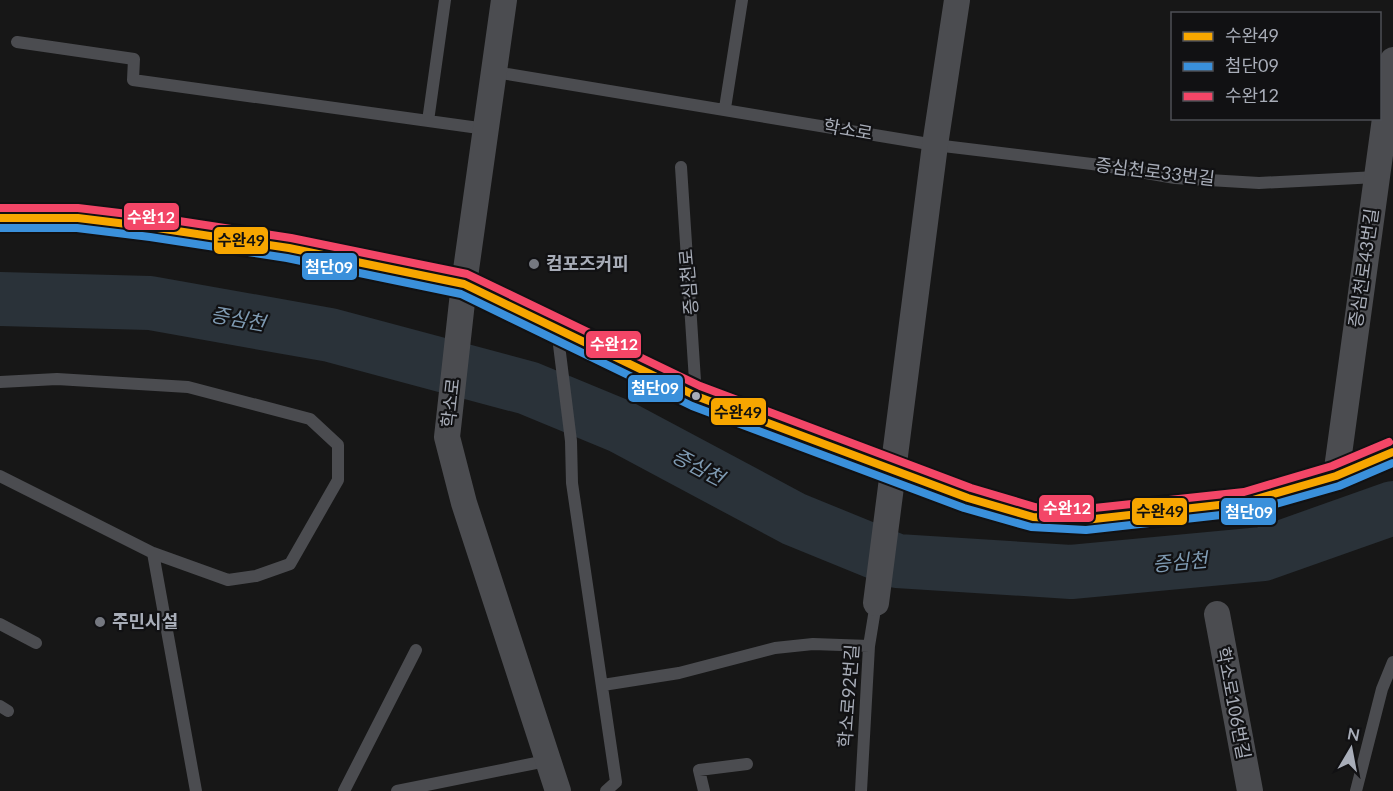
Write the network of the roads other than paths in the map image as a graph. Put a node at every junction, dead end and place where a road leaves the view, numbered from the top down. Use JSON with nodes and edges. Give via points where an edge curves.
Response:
{"nodes":[{"id":1,"x":445,"y":0,"type":"edge"},
{"id":2,"x":504,"y":0,"type":"edge"},
{"id":3,"x":742,"y":0,"type":"edge"},
{"id":4,"x":957,"y":0,"type":"edge"},
{"id":5,"x":17,"y":42,"type":"dead end"},
{"id":6,"x":1393,"y":60,"type":"edge"},
{"id":7,"x":495,"y":72,"type":"junction"},
{"id":8,"x":725,"y":108,"type":"junction"},
{"id":9,"x":428,"y":122,"type":"junction"},
{"id":10,"x":486,"y":129,"type":"junction"},
{"id":11,"x":935,"y":146,"type":"junction"},
{"id":12,"x":681,"y":167,"type":"dead end"},
{"id":13,"x":1377,"y":177,"type":"junction"},
{"id":14,"x":0,"y":218,"type":"edge"},
{"id":15,"x":464,"y":284,"type":"junction"},
{"id":16,"x":556,"y":328,"type":"junction"},
{"id":17,"x":0,"y":382,"type":"edge"},
{"id":18,"x":696,"y":396,"type":"junction"},
{"id":19,"x":1393,"y":452,"type":"edge"},
{"id":20,"x":893,"y":471,"type":"junction"},
{"id":21,"x":0,"y":476,"type":"edge"},
{"id":22,"x":1336,"y":476,"type":"junction"},
{"id":23,"x":153,"y":552,"type":"junction"},
{"id":24,"x":876,"y":603,"type":"joint"},
{"id":25,"x":1217,"y":615,"type":"dead end"},
{"id":26,"x":0,"y":624,"type":"edge"},
{"id":27,"x":36,"y":643,"type":"dead end"},
{"id":28,"x":869,"y":646,"type":"junction"},
{"id":29,"x":416,"y":650,"type":"dead end"},
{"id":30,"x":1393,"y":662,"type":"edge"},
{"id":31,"x":603,"y":686,"type":"junction"},
{"id":32,"x":546,"y":761,"type":"junction"},
{"id":33,"x":747,"y":764,"type":"dead end"},
{"id":34,"x":196,"y":791,"type":"edge"},
{"id":35,"x":344,"y":791,"type":"edge"},
{"id":36,"x":397,"y":791,"type":"edge"},
{"id":37,"x":558,"y":791,"type":"edge"},
{"id":38,"x":606,"y":791,"type":"edge"},
{"id":39,"x":704,"y":791,"type":"edge"},
{"id":40,"x":861,"y":791,"type":"edge"},
{"id":41,"x":1250,"y":791,"type":"edge"},
{"id":42,"x":1356,"y":791,"type":"edge"}],
"edges":[{"from":1,"to":9,"type":"lane"},
{"from":2,"to":7,"type":"street","name":"학소로"},
{"from":3,"to":8,"type":"lane"},
{"from":4,"to":11,"type":"street"},
{"from":5,"to":9,"type":"lane","via":[[134,59],[132,80]]},
{"from":6,"to":13,"type":"street","name":"증심천로43번길"},
{"from":7,"to":8,"type":"lane","name":"학소로"},
{"from":7,"to":10,"type":"street","name":"학소로"},
{"from":8,"to":11,"type":"lane","name":"학소로"},
{"from":9,"to":10,"type":"lane"},
{"from":10,"to":15,"type":"street","name":"학소로"},
{"from":11,"to":13,"type":"lane","name":"증심천로33번길","via":[[1175,178],[1259,183]]},
{"from":11,"to":20,"type":"street"},
{"from":12,"to":18,"type":"lane","name":"증심천로"},
{"from":13,"to":22,"type":"street","name":"증심천로43번길"},
{"from":14,"to":15,"type":"street","via":[[78,218],[151,227],[289,248]]},
{"from":15,"to":16,"type":"street"},
{"from":15,"to":32,"type":"street","name":"학소로","via":[[447,437],[464,503]]},
{"from":16,"to":18,"type":"street"},
{"from":16,"to":31,"type":"lane","via":[[571,441],[572,483]]},
{"from":17,"to":23,"type":"lane","via":[[57,379],[188,387],[310,419],[338,445],[338,480],[290,564],[256,576],[228,580]]},
{"from":18,"to":20,"type":"street"},
{"from":19,"to":22,"type":"street"},
{"from":20,"to":22,"type":"street","via":[[1033,517],[1085,520],[1246,502]]},
{"from":20,"to":24,"type":"street"},
{"from":21,"to":23,"type":"lane"},
{"from":23,"to":34,"type":"lane"},
{"from":24,"to":28,"type":"lane","name":"학소로92번길"},
{"from":25,"to":41,"type":"street","name":"학소로106번길"},
{"from":26,"to":27,"type":"lane"},
{"from":28,"to":31,"type":"lane","via":[[813,644],[775,648],[680,674]]},
{"from":28,"to":40,"type":"lane","name":"학소로92번길"},
{"from":29,"to":35,"type":"lane"},
{"from":30,"to":42,"type":"lane","via":[[1382,689]]},
{"from":31,"to":38,"type":"lane","via":[[616,782]]},
{"from":32,"to":36,"type":"lane"},
{"from":32,"to":37,"type":"street","name":"학소로"},
{"from":33,"to":39,"type":"lane","via":[[699,770]]}]}
